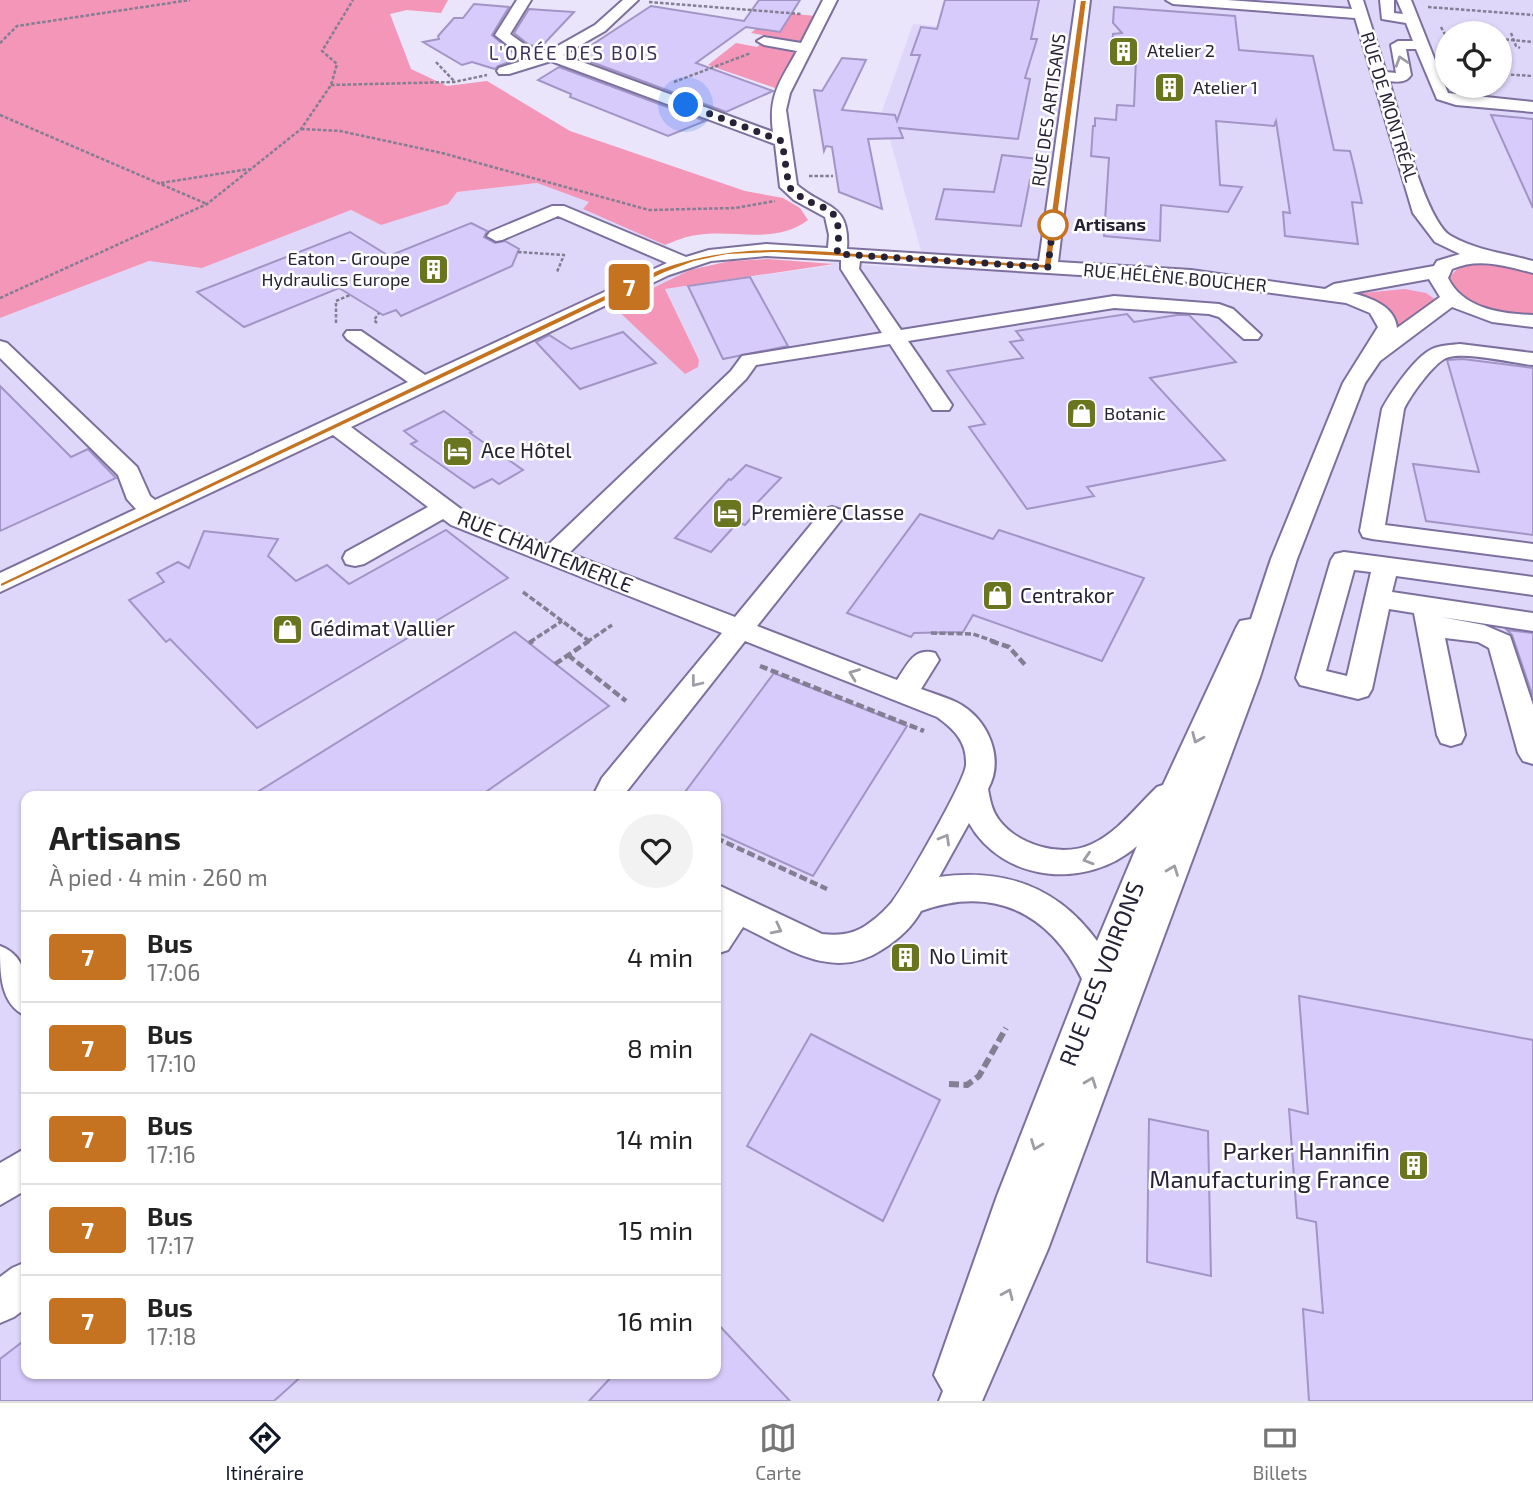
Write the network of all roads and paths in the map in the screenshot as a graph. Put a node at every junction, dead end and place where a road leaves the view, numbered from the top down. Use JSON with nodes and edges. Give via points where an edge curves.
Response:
{"nodes":[{"id":1,"x":190,"y":0,"type":"edge"},
{"id":2,"x":353,"y":0,"type":"edge"},
{"id":3,"x":524,"y":0,"type":"edge"},
{"id":4,"x":631,"y":0,"type":"edge"},
{"id":5,"x":830,"y":0,"type":"edge"},
{"id":6,"x":1083,"y":0,"type":"edge"},
{"id":7,"x":1173,"y":0,"type":"edge"},
{"id":8,"x":1387,"y":0,"type":"edge"},
{"id":9,"x":1404,"y":0,"type":"edge"},
{"id":10,"x":1425,"y":0,"type":"edge"},
{"id":11,"x":1358,"y":7,"type":"edge"},
{"id":12,"x":822,"y":15,"type":"junction"},
{"id":13,"x":1533,"y":15,"type":"edge"},
{"id":14,"x":1412,"y":20,"type":"junction"},
{"id":15,"x":1512,"y":36,"type":"edge"},
{"id":16,"x":1513,"y":40,"type":"junction"},
{"id":17,"x":764,"y":41,"type":"dead end"},
{"id":18,"x":1533,"y":41,"type":"edge"},
{"id":19,"x":0,"y":43,"type":"edge"},
{"id":20,"x":780,"y":44,"type":"junction"},
{"id":21,"x":1422,"y":46,"type":"junction"},
{"id":22,"x":805,"y":48,"type":"junction"},
{"id":23,"x":1520,"y":48,"type":"dead end"},
{"id":24,"x":551,"y":55,"type":"junction"},
{"id":25,"x":436,"y":62,"type":"dead end"},
{"id":26,"x":504,"y":71,"type":"joint"},
{"id":27,"x":1512,"y":75,"type":"edge"},
{"id":28,"x":1380,"y":76,"type":"junction"},
{"id":29,"x":1533,"y":76,"type":"edge"},
{"id":30,"x":454,"y":82,"type":"junction"},
{"id":31,"x":331,"y":85,"type":"junction"},
{"id":32,"x":650,"y":92,"type":"junction"},
{"id":33,"x":1533,"y":107,"type":"edge"},
{"id":34,"x":0,"y":115,"type":"edge"},
{"id":35,"x":301,"y":129,"type":"junction"},
{"id":36,"x":782,"y":141,"type":"junction"},
{"id":37,"x":251,"y":169,"type":"junction"},
{"id":38,"x":160,"y":183,"type":"junction"},
{"id":39,"x":799,"y":195,"type":"junction"},
{"id":40,"x":208,"y":204,"type":"junction"},
{"id":41,"x":1422,"y":213,"type":"junction"},
{"id":42,"x":496,"y":236,"type":"dead end"},
{"id":43,"x":518,"y":252,"type":"dead end"},
{"id":44,"x":844,"y":254,"type":"junction"},
{"id":45,"x":1482,"y":257,"type":"junction"},
{"id":46,"x":683,"y":263,"type":"junction"},
{"id":47,"x":1048,"y":267,"type":"junction"},
{"id":48,"x":1533,"y":267,"type":"edge"},
{"id":49,"x":1440,"y":270,"type":"junction"},
{"id":50,"x":557,"y":272,"type":"dead end"},
{"id":51,"x":1363,"y":286,"type":"junction"},
{"id":52,"x":1304,"y":290,"type":"junction"},
{"id":53,"x":350,"y":295,"type":"dead end"},
{"id":54,"x":1449,"y":295,"type":"junction"},
{"id":55,"x":0,"y":298,"type":"edge"},
{"id":56,"x":1506,"y":319,"type":"junction"},
{"id":57,"x":1533,"y":321,"type":"edge"},
{"id":58,"x":354,"y":335,"type":"joint"},
{"id":59,"x":1251,"y":335,"type":"dead end"},
{"id":60,"x":895,"y":336,"type":"junction"},
{"id":61,"x":0,"y":347,"type":"edge"},
{"id":62,"x":1373,"y":356,"type":"junction"},
{"id":63,"x":1533,"y":359,"type":"edge"},
{"id":64,"x":424,"y":384,"type":"junction"},
{"id":65,"x":1346,"y":403,"type":"junction"},
{"id":66,"x":941,"y":405,"type":"dead end"},
{"id":67,"x":333,"y":425,"type":"junction"},
{"id":68,"x":443,"y":509,"type":"junction"},
{"id":69,"x":153,"y":511,"type":"junction"},
{"id":70,"x":832,"y":514,"type":"dead end"},
{"id":71,"x":1533,"y":552,"type":"edge"},
{"id":72,"x":552,"y":556,"type":"junction"},
{"id":73,"x":355,"y":558,"type":"dead end"},
{"id":74,"x":1284,"y":559,"type":"junction"},
{"id":75,"x":1385,"y":566,"type":"junction"},
{"id":76,"x":0,"y":583,"type":"edge"},
{"id":77,"x":1529,"y":586,"type":"edge"},
{"id":78,"x":523,"y":592,"type":"dead end"},
{"id":79,"x":1378,"y":598,"type":"junction"},
{"id":80,"x":1533,"y":610,"type":"edge"},
{"id":81,"x":1428,"y":616,"type":"junction"},
{"id":82,"x":562,"y":621,"type":"junction"},
{"id":83,"x":1533,"y":622,"type":"edge"},
{"id":84,"x":612,"y":625,"type":"dead end"},
{"id":85,"x":738,"y":628,"type":"junction"},
{"id":86,"x":931,"y":633,"type":"dead end"},
{"id":87,"x":589,"y":641,"type":"junction"},
{"id":88,"x":529,"y":643,"type":"dead end"},
{"id":89,"x":568,"y":655,"type":"junction"},
{"id":90,"x":925,"y":660,"type":"dead end"},
{"id":91,"x":555,"y":664,"type":"dead end"},
{"id":92,"x":760,"y":666,"type":"dead end"},
{"id":93,"x":1027,"y":667,"type":"dead end"},
{"id":94,"x":903,"y":693,"type":"junction"},
{"id":95,"x":626,"y":701,"type":"dead end"},
{"id":96,"x":924,"y":731,"type":"dead end"},
{"id":97,"x":1451,"y":735,"type":"dead end"},
{"id":98,"x":1533,"y":753,"type":"edge"},
{"id":99,"x":1177,"y":786,"type":"junction"},
{"id":100,"x":973,"y":790,"type":"junction"},
{"id":101,"x":610,"y":791,"type":"edge"},
{"id":102,"x":721,"y":840,"type":"edge"},
{"id":103,"x":827,"y":890,"type":"dead end"},
{"id":104,"x":909,"y":901,"type":"junction"},
{"id":105,"x":726,"y":903,"type":"edge"},
{"id":106,"x":721,"y":922,"type":"edge"},
{"id":107,"x":0,"y":961,"type":"edge"},
{"id":108,"x":1099,"y":978,"type":"junction"},
{"id":109,"x":21,"y":992,"type":"edge"},
{"id":110,"x":1006,"y":1028,"type":"dead end"},
{"id":111,"x":949,"y":1084,"type":"dead end"},
{"id":112,"x":21,"y":1171,"type":"edge"},
{"id":113,"x":0,"y":1186,"type":"edge"},
{"id":114,"x":21,"y":1286,"type":"edge"},
{"id":115,"x":0,"y":1303,"type":"edge"},
{"id":116,"x":947,"y":1401,"type":"edge"},
{"id":117,"x":960,"y":1401,"type":"edge"}],
"edges":[{"from":1,"to":19,"type":"path","via":[[17,26]]},
{"from":2,"to":31,"type":"path","via":[[322,51],[337,64]]},
{"from":3,"to":24,"type":"street","via":[[502,35],[523,50]]},
{"from":4,"to":12,"type":"path"},
{"from":4,"to":24,"type":"street","via":[[600,28]]},
{"from":5,"to":12,"type":"street"},
{"from":6,"to":47,"type":"street","name":"RUE DES ARTISANS"},
{"from":7,"to":11,"type":"street"},
{"from":8,"to":14,"type":"street","via":[[1387,16]]},
{"from":9,"to":14,"type":"street"},
{"from":10,"to":13,"type":"path","via":[[1428,7]]},
{"from":11,"to":28,"type":"street","name":"RUE DE MONTRÉAL"},
{"from":12,"to":22,"type":"street"},
{"from":14,"to":21,"type":"street"},
{"from":15,"to":16,"type":"path"},
{"from":16,"to":18,"type":"path"},
{"from":16,"to":23,"type":"path"},
{"from":17,"to":20,"type":"street"},
{"from":20,"to":22,"type":"street"},
{"from":20,"to":32,"type":"path","via":[[708,66]]},
{"from":28,"to":21,"type":"street","one_way":true,"via":[[1404,75],[1398,45]]},
{"from":21,"to":33,"type":"street","via":[[1445,97]]},
{"from":22,"to":36,"type":"street","via":[[779,102]]},
{"from":24,"to":26,"type":"street"},
{"from":24,"to":32,"type":"street"},
{"from":25,"to":30,"type":"path"},
{"from":26,"to":30,"type":"path"},
{"from":27,"to":29,"type":"path"},
{"from":28,"to":41,"type":"street","name":"RUE DE MONTRÉAL"},
{"from":30,"to":31,"type":"path"},
{"from":31,"to":35,"type":"path"},
{"from":32,"to":36,"type":"street"},
{"from":34,"to":38,"type":"path"},
{"from":35,"to":37,"type":"path"},
{"from":35,"to":39,"type":"path","via":[[340,131],[442,153],[649,210],[735,208]]},
{"from":36,"to":39,"type":"street","via":[[788,184]]},
{"from":37,"to":38,"type":"path"},
{"from":37,"to":40,"type":"path"},
{"from":38,"to":40,"type":"path"},
{"from":39,"to":44,"type":"street","via":[[837,219]]},
{"from":40,"to":55,"type":"path"},
{"from":41,"to":45,"type":"street","name":"RUE DE MONTRÉAL","via":[[1441,238]]},
{"from":41,"to":49,"type":"street","name":"RUE DE MONTRÉAL","via":[[1418,228]]},
{"from":42,"to":46,"type":"street","via":[[558,210]]},
{"from":43,"to":50,"type":"path","via":[[564,255]]},
{"from":44,"to":46,"type":"street","name":"RUE HÉLÈNE BOUCHER","via":[[746,251]]},
{"from":44,"to":47,"type":"street","name":"RUE HÉLÈNE BOUCHER"},
{"from":44,"to":60,"type":"street"},
{"from":45,"to":48,"type":"street"},
{"from":45,"to":49,"type":"street","name":"RUE HÉLÈNE BOUCHER","via":[[1457,260]]},
{"from":46,"to":64,"type":"street","name":"RUE HÉLÈNE BOUCHER"},
{"from":47,"to":52,"type":"street","name":"RUE HÉLÈNE BOUCHER","via":[[1199,277]]},
{"from":49,"to":51,"type":"street","name":"RUE HÉLÈNE BOUCHER"},
{"from":49,"to":54,"type":"street","name":"RUE DE MONTRÉAL","via":[[1438,282]]},
{"from":51,"to":52,"type":"street","name":"RUE HÉLÈNE BOUCHER"},
{"from":51,"to":54,"type":"street","name":"RUE HÉLÈNE BOUCHER","via":[[1403,285]]},
{"from":52,"to":62,"type":"street","name":"RUE HÉLÈNE BOUCHER","via":[[1357,300],[1380,312],[1388,327]]},
{"from":53,"to":58,"type":"path","via":[[336,300],[336,322]]},
{"from":54,"to":56,"type":"street","name":"RUE HÉLÈNE BOUCHER","via":[[1471,309]]},
{"from":54,"to":62,"type":"street","name":"RUE DES VOIRONS","via":[[1431,318]]},
{"from":56,"to":57,"type":"street"},
{"from":56,"to":65,"type":"street","name":"RUE DES VOIRONS","via":[[1461,323],[1424,337],[1383,365]]},
{"from":58,"to":64,"type":"street"},
{"from":59,"to":60,"type":"street","via":[[1226,313],[1212,309],[1114,302]]},
{"from":60,"to":66,"type":"street"},
{"from":60,"to":72,"type":"street","via":[[749,360],[739,375]]},
{"from":61,"to":69,"type":"street","via":[[129,472],[139,499]]},
{"from":62,"to":65,"type":"street","name":"RUE DES VOIRONS","via":[[1357,375]]},
{"from":63,"to":71,"type":"street","via":[[1460,351],[1433,356],[1393,410],[1372,531]]},
{"from":64,"to":67,"type":"street","name":"RUE HÉLÈNE BOUCHER"},
{"from":65,"to":74,"type":"street","name":"RUE DES VOIRONS"},
{"from":67,"to":68,"type":"street","name":"RUE CHANTEMERLE"},
{"from":67,"to":69,"type":"street","name":"RUE HÉLÈNE BOUCHER"},
{"from":68,"to":72,"type":"street","name":"RUE CHANTEMERLE","via":[[473,526]]},
{"from":68,"to":73,"type":"street"},
{"from":69,"to":76,"type":"street","name":"RUE HÉLÈNE BOUCHER"},
{"from":70,"to":85,"type":"street"},
{"from":72,"to":85,"type":"street","name":"RUE CHANTEMERLE"},
{"from":74,"to":99,"type":"street","name":"RUE DES VOIRONS","one_way":true,"via":[[1226,672]]},
{"from":117,"to":74,"type":"street","name":"RUE DES VOIRONS","one_way":true,"via":[[1028,1249],[1246,677]]},
{"from":75,"to":77,"type":"street"},
{"from":75,"to":79,"type":"street"},
{"from":75,"to":79,"type":"street","via":[[1344,560],[1310,678],[1357,689]]},
{"from":77,"to":80,"type":"street"},
{"from":78,"to":82,"type":"path"},
{"from":79,"to":81,"type":"street"},
{"from":81,"to":83,"type":"street"},
{"from":81,"to":97,"type":"street"},
{"from":81,"to":98,"type":"street","via":[[1494,637],[1503,646]]},
{"from":82,"to":87,"type":"path"},
{"from":82,"to":88,"type":"path"},
{"from":84,"to":87,"type":"path"},
{"from":94,"to":85,"type":"street","name":"RUE CHANTEMERLE","one_way":true},
{"from":85,"to":101,"type":"street","one_way":true},
{"from":86,"to":93,"type":"path","via":[[973,634],[1009,647]]},
{"from":87,"to":89,"type":"path"},
{"from":89,"to":91,"type":"path"},
{"from":89,"to":95,"type":"path"},
{"from":90,"to":94,"type":"street"},
{"from":92,"to":96,"type":"path"},
{"from":94,"to":100,"type":"street","name":"RUE CHANTEMERLE","via":[[947,710],[972,731],[982,758]]},
{"from":99,"to":100,"type":"street","one_way":true,"via":[[1112,848],[1072,863],[1032,858],[1007,847],[982,821]]},
{"from":99,"to":108,"type":"street","name":"RUE DES VOIRONS"},
{"from":104,"to":100,"type":"street","name":"RUE CHANTEMERLE","one_way":true},
{"from":102,"to":103,"type":"path"},
{"from":105,"to":104,"type":"street","name":"RUE CHANTEMERLE","one_way":true,"via":[[803,942],[840,950],[872,940],[895,922]]},
{"from":104,"to":108,"type":"street","via":[[954,887],[987,887],[1020,896],[1066,926],[1080,941]]},
{"from":105,"to":106,"type":"street"},
{"from":107,"to":109,"type":"street"},
{"from":108,"to":116,"type":"street","name":"RUE DES VOIRONS","one_way":true,"via":[[1001,1237]]},
{"from":110,"to":111,"type":"path","via":[[979,1076],[967,1085]]},
{"from":112,"to":113,"type":"street"},
{"from":114,"to":115,"type":"street"}]}
